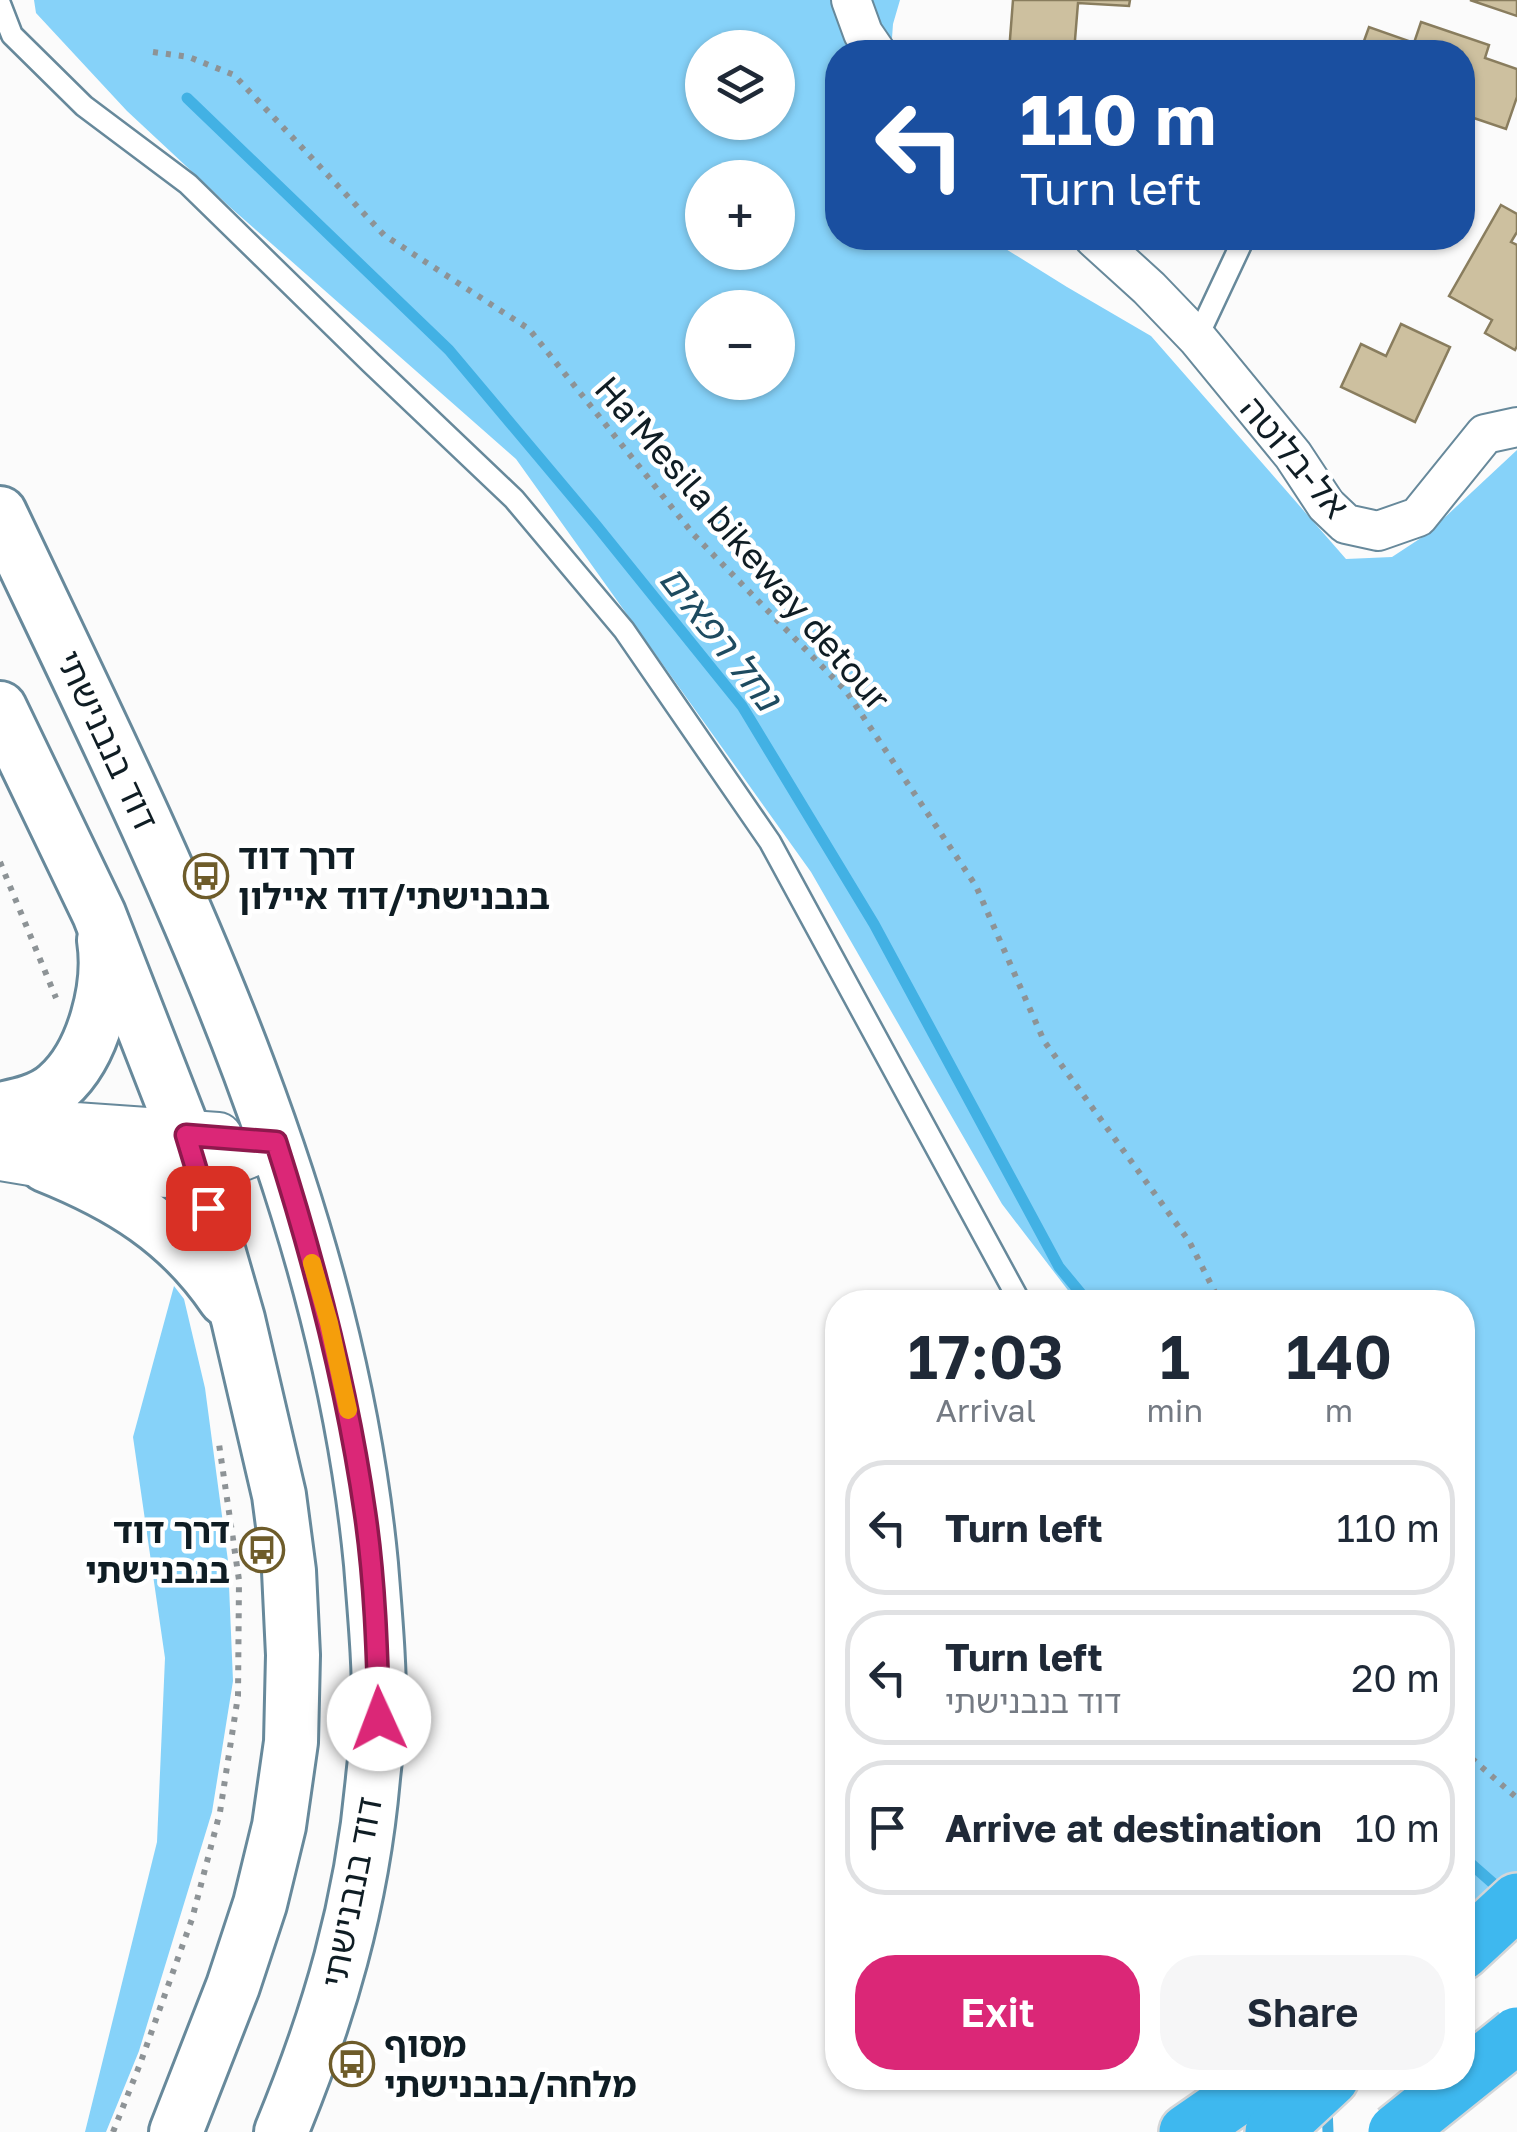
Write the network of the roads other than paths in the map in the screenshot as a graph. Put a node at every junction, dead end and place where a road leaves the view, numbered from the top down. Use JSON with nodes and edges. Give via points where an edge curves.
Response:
{"nodes":[{"id":1,"x":851,"y":0,"type":"edge"},
{"id":2,"x":0,"y":4,"type":"edge"},
{"id":3,"x":868,"y":40,"type":"edge"},
{"id":4,"x":1107,"y":250,"type":"edge"},
{"id":5,"x":1238,"y":250,"type":"edge"},
{"id":6,"x":1198,"y":338,"type":"junction"},
{"id":7,"x":1517,"y":427,"type":"edge"},
{"id":8,"x":0,"y":514,"type":"edge"},
{"id":9,"x":0,"y":708,"type":"edge"},
{"id":10,"x":99,"y":914,"type":"junction"},
{"id":11,"x":0,"y":1112,"type":"edge"},
{"id":12,"x":276,"y":1142,"type":"junction"},
{"id":13,"x":192,"y":1154,"type":"junction"},
{"id":14,"x":22,"y":1160,"type":"edge"},
{"id":15,"x":1013,"y":1290,"type":"edge"},
{"id":16,"x":238,"y":1319,"type":"junction"},
{"id":17,"x":1516,"y":1902,"type":"edge"},
{"id":18,"x":1475,"y":1930,"type":"edge"},
{"id":19,"x":1475,"y":1940,"type":"edge"},
{"id":20,"x":1517,"y":2035,"type":"edge"},
{"id":21,"x":1475,"y":2065,"type":"edge"},
{"id":22,"x":1248,"y":2090,"type":"edge"},
{"id":23,"x":1318,"y":2090,"type":"edge"},
{"id":24,"x":1439,"y":2090,"type":"edge"},
{"id":25,"x":1409,"y":2111,"type":"edge"},
{"id":26,"x":176,"y":2132,"type":"edge"},
{"id":27,"x":281,"y":2132,"type":"edge"},
{"id":28,"x":1187,"y":2132,"type":"edge"},
{"id":29,"x":1274,"y":2132,"type":"edge"},
{"id":30,"x":1419,"y":2132,"type":"edge"}],
"edges":[{"from":1,"to":3,"type":"street"},
{"from":2,"to":15,"type":"lane","via":[[12,36],[84,106],[188,184],[514,499],[624,630],[770,842]]},
{"from":4,"to":6,"type":"street","name":"אל-בלוטה"},
{"from":5,"to":6,"type":"lane"},
{"from":6,"to":7,"type":"street","name":"אל-בלוטה","via":[[1346,524],[1378,531],[1418,517],[1484,434]]},
{"from":8,"to":12,"type":"main road","name":"דוד בנבנישתי","via":[[154,837]]},
{"from":9,"to":10,"type":"main road"},
{"from":10,"to":11,"type":"main road","via":[[105,978],[91,1036],[58,1086]]},
{"from":10,"to":13,"type":"main road"},
{"from":11,"to":13,"type":"street"},
{"from":12,"to":13,"type":"street"},
{"from":12,"to":27,"type":"main road","name":"דוד בנבנישתי","via":[[350,1419],[370,1551],[379,1719],[356,1900],[311,2060]]},
{"from":13,"to":14,"type":"street","via":[[120,1173]]},
{"from":13,"to":16,"type":"main road"},
{"from":14,"to":16,"type":"main road","via":[[100,1189],[155,1223],[213,1282]]},
{"from":16,"to":26,"type":"main road","via":[[290,1571],[291,1742],[260,1904]]},
{"from":17,"to":18,"type":"highway"},
{"from":17,"to":19,"type":"highway"},
{"from":20,"to":21,"type":"highway","bridge":true},
{"from":22,"to":28,"type":"highway"},
{"from":23,"to":29,"type":"highway"},
{"from":24,"to":25,"type":"highway","bridge":true},
{"from":25,"to":30,"type":"lane"}]}
